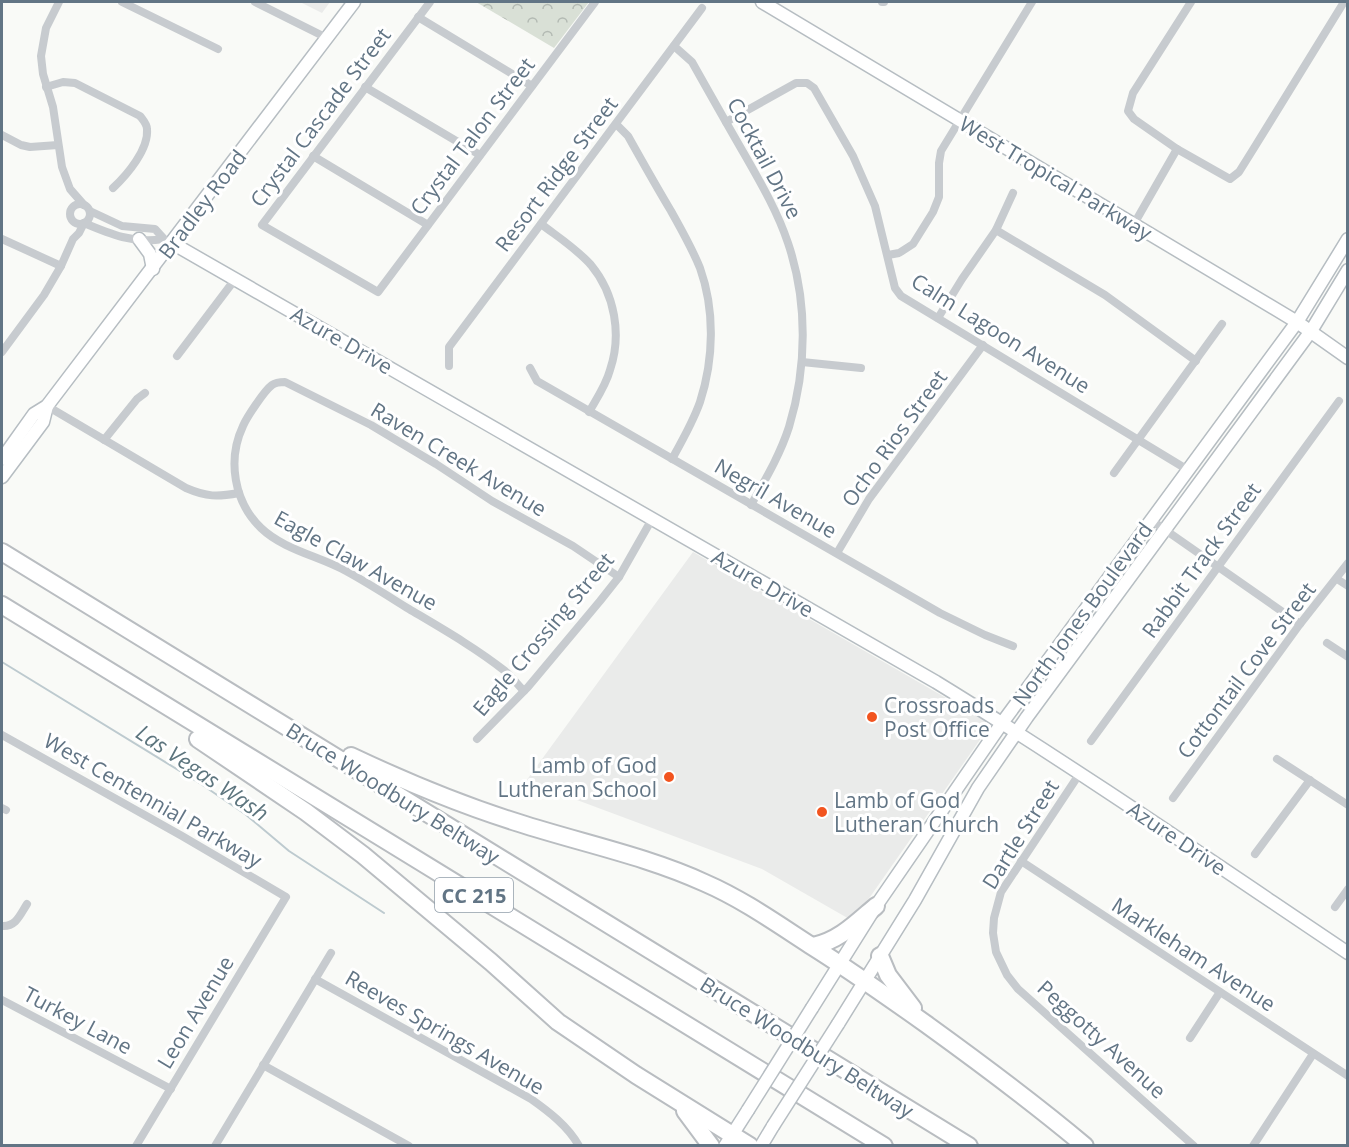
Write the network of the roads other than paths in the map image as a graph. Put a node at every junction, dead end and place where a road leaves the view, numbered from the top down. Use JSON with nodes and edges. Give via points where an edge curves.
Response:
{"nodes":[{"id":1,"x":58,"y":2,"type":"edge"},
{"id":2,"x":122,"y":2,"type":"edge"},
{"id":3,"x":255,"y":2,"type":"edge"},
{"id":4,"x":354,"y":2,"type":"edge"},
{"id":5,"x":430,"y":2,"type":"edge"},
{"id":6,"x":595,"y":2,"type":"edge"},
{"id":7,"x":762,"y":2,"type":"edge"},
{"id":8,"x":1032,"y":2,"type":"edge"},
{"id":9,"x":1191,"y":2,"type":"edge"},
{"id":10,"x":1344,"y":2,"type":"edge"},
{"id":11,"x":702,"y":8,"type":"dead end"},
{"id":12,"x":418,"y":17,"type":"junction"},
{"id":13,"x":327,"y":38,"type":"junction"},
{"id":14,"x":674,"y":46,"type":"junction"},
{"id":15,"x":218,"y":49,"type":"dead end"},
{"id":16,"x":532,"y":86,"type":"junction"},
{"id":17,"x":46,"y":87,"type":"junction"},
{"id":18,"x":365,"y":87,"type":"junction"},
{"id":19,"x":960,"y":120,"type":"junction"},
{"id":20,"x":726,"y":122,"type":"junction"},
{"id":21,"x":616,"y":124,"type":"junction"},
{"id":22,"x":2,"y":135,"type":"edge"},
{"id":23,"x":58,"y":145,"type":"junction"},
{"id":24,"x":1177,"y":149,"type":"junction"},
{"id":25,"x":480,"y":155,"type":"junction"},
{"id":26,"x":313,"y":156,"type":"junction"},
{"id":27,"x":114,"y":188,"type":"dead end"},
{"id":28,"x":70,"y":189,"type":"junction"},
{"id":29,"x":1013,"y":193,"type":"dead end"},
{"id":30,"x":87,"y":208,"type":"junction"},
{"id":31,"x":70,"y":210,"type":"junction"},
{"id":32,"x":73,"y":221,"type":"junction"},
{"id":33,"x":84,"y":223,"type":"junction"},
{"id":34,"x":541,"y":224,"type":"junction"},
{"id":35,"x":1134,"y":224,"type":"junction"},
{"id":36,"x":428,"y":225,"type":"junction"},
{"id":37,"x":996,"y":230,"type":"junction"},
{"id":38,"x":73,"y":238,"type":"junction"},
{"id":39,"x":2,"y":239,"type":"edge"},
{"id":40,"x":140,"y":239,"type":"junction"},
{"id":41,"x":1347,"y":239,"type":"edge"},
{"id":42,"x":168,"y":241,"type":"junction"},
{"id":43,"x":888,"y":255,"type":"junction"},
{"id":44,"x":61,"y":266,"type":"junction"},
{"id":45,"x":153,"y":269,"type":"junction"},
{"id":46,"x":1347,"y":270,"type":"edge"},
{"id":47,"x":236,"y":278,"type":"junction"},
{"id":48,"x":378,"y":292,"type":"joint"},
{"id":49,"x":938,"y":318,"type":"junction"},
{"id":50,"x":1297,"y":322,"type":"junction"},
{"id":51,"x":1222,"y":324,"type":"dead end"},
{"id":52,"x":1311,"y":331,"type":"junction"},
{"id":53,"x":983,"y":345,"type":"junction"},
{"id":54,"x":2,"y":352,"type":"edge"},
{"id":55,"x":177,"y":356,"type":"dead end"},
{"id":56,"x":1347,"y":358,"type":"edge"},
{"id":57,"x":1196,"y":361,"type":"junction"},
{"id":58,"x":802,"y":362,"type":"junction"},
{"id":59,"x":449,"y":366,"type":"dead end"},
{"id":60,"x":530,"y":368,"type":"dead end"},
{"id":61,"x":861,"y":368,"type":"dead end"},
{"id":62,"x":145,"y":393,"type":"dead end"},
{"id":63,"x":1340,"y":401,"type":"dead end"},
{"id":64,"x":47,"y":406,"type":"junction"},
{"id":65,"x":589,"y":412,"type":"junction"},
{"id":66,"x":1139,"y":439,"type":"junction"},
{"id":67,"x":104,"y":440,"type":"junction"},
{"id":68,"x":2,"y":459,"type":"edge"},
{"id":69,"x":672,"y":459,"type":"junction"},
{"id":70,"x":1188,"y":470,"type":"junction"},
{"id":71,"x":1114,"y":473,"type":"dead end"},
{"id":72,"x":2,"y":477,"type":"edge"},
{"id":73,"x":239,"y":493,"type":"junction"},
{"id":74,"x":751,"y":505,"type":"junction"},
{"id":75,"x":652,"y":519,"type":"junction"},
{"id":76,"x":1151,"y":520,"type":"junction"},
{"id":77,"x":1165,"y":529,"type":"junction"},
{"id":78,"x":2,"y":552,"type":"edge"},
{"id":79,"x":837,"y":553,"type":"junction"},
{"id":80,"x":1347,"y":563,"type":"edge"},
{"id":81,"x":1218,"y":567,"type":"junction"},
{"id":82,"x":619,"y":577,"type":"junction"},
{"id":83,"x":1336,"y":579,"type":"junction"},
{"id":84,"x":1347,"y":586,"type":"edge"},
{"id":85,"x":2,"y":605,"type":"edge"},
{"id":86,"x":1300,"y":624,"type":"junction"},
{"id":87,"x":1327,"y":643,"type":"dead end"},
{"id":88,"x":65,"y":645,"type":"junction"},
{"id":89,"x":1013,"y":646,"type":"dead end"},
{"id":90,"x":1347,"y":657,"type":"edge"},
{"id":91,"x":524,"y":691,"type":"junction"},
{"id":92,"x":242,"y":700,"type":"junction"},
{"id":93,"x":973,"y":705,"type":"junction"},
{"id":94,"x":1027,"y":717,"type":"junction"},
{"id":95,"x":1002,"y":723,"type":"junction"},
{"id":96,"x":1017,"y":732,"type":"junction"},
{"id":97,"x":2,"y":735,"type":"edge"},
{"id":98,"x":477,"y":740,"type":"dead end"},
{"id":99,"x":990,"y":741,"type":"junction"},
{"id":100,"x":1091,"y":741,"type":"dead end"},
{"id":101,"x":1046,"y":751,"type":"junction"},
{"id":102,"x":1277,"y":759,"type":"dead end"},
{"id":103,"x":1080,"y":773,"type":"junction"},
{"id":104,"x":1310,"y":780,"type":"junction"},
{"id":105,"x":1173,"y":798,"type":"dead end"},
{"id":106,"x":1347,"y":805,"type":"edge"},
{"id":107,"x":1255,"y":854,"type":"dead end"},
{"id":108,"x":1021,"y":861,"type":"junction"},
{"id":109,"x":1347,"y":889,"type":"edge"},
{"id":110,"x":286,"y":897,"type":"joint"},
{"id":111,"x":27,"y":904,"type":"dead end"},
{"id":112,"x":876,"y":906,"type":"junction"},
{"id":113,"x":1335,"y":907,"type":"dead end"},
{"id":114,"x":2,"y":926,"type":"edge"},
{"id":115,"x":813,"y":946,"type":"junction"},
{"id":116,"x":996,"y":952,"type":"joint"},
{"id":117,"x":331,"y":953,"type":"dead end"},
{"id":118,"x":1347,"y":953,"type":"edge"},
{"id":119,"x":880,"y":956,"type":"junction"},
{"id":120,"x":840,"y":963,"type":"junction"},
{"id":121,"x":315,"y":979,"type":"junction"},
{"id":122,"x":865,"y":980,"type":"junction"},
{"id":123,"x":1220,"y":992,"type":"junction"},
{"id":124,"x":2,"y":1000,"type":"edge"},
{"id":125,"x":925,"y":1023,"type":"junction"},
{"id":126,"x":1190,"y":1038,"type":"dead end"},
{"id":127,"x":1313,"y":1054,"type":"junction"},
{"id":128,"x":263,"y":1065,"type":"junction"},
{"id":129,"x":1347,"y":1077,"type":"edge"},
{"id":130,"x":171,"y":1089,"type":"junction"},
{"id":131,"x":677,"y":1101,"type":"junction"},
{"id":132,"x":729,"y":1140,"type":"edge"},
{"id":133,"x":136,"y":1146,"type":"edge"},
{"id":134,"x":215,"y":1146,"type":"edge"},
{"id":135,"x":409,"y":1146,"type":"edge"},
{"id":136,"x":579,"y":1146,"type":"edge"},
{"id":137,"x":711,"y":1146,"type":"edge"},
{"id":138,"x":750,"y":1146,"type":"edge"},
{"id":139,"x":761,"y":1146,"type":"edge"},
{"id":140,"x":884,"y":1146,"type":"edge"},
{"id":141,"x":969,"y":1146,"type":"edge"},
{"id":142,"x":1085,"y":1146,"type":"edge"},
{"id":143,"x":1194,"y":1146,"type":"edge"},
{"id":144,"x":1252,"y":1146,"type":"edge"}],
"edges":[{"from":1,"to":17,"type":"street","via":[[46,28],[41,56]]},
{"from":2,"to":15,"type":"street"},
{"from":3,"to":13,"type":"street"},
{"from":4,"to":13,"type":"main road","name":"Bradley Road"},
{"from":5,"to":12,"type":"street","name":"Crystal Cascade Street"},
{"from":6,"to":16,"type":"street","name":"Crystal Talon Street"},
{"from":7,"to":19,"type":"main road","name":"West Tropical Parkway"},
{"from":8,"to":19,"type":"street"},
{"from":9,"to":24,"type":"street","via":[[1133,93],[1128,111]]},
{"from":10,"to":24,"type":"street","via":[[1239,172],[1230,179]]},
{"from":11,"to":14,"type":"street","name":"Resort Ridge Street"},
{"from":12,"to":16,"type":"street"},
{"from":12,"to":18,"type":"street","name":"Crystal Cascade Street"},
{"from":13,"to":42,"type":"main road","name":"Bradley Road"},
{"from":14,"to":20,"type":"street","name":"Cocktail Drive","via":[[692,62]]},
{"from":14,"to":21,"type":"street","name":"Resort Ridge Street"},
{"from":16,"to":25,"type":"street","name":"Crystal Talon Street"},
{"from":17,"to":23,"type":"street"},
{"from":17,"to":27,"type":"street","via":[[75,83],[145,122],[144,145],[127,175]]},
{"from":18,"to":25,"type":"street"},
{"from":18,"to":26,"type":"street","name":"Crystal Cascade Street"},
{"from":19,"to":35,"type":"main road","name":"West Tropical Parkway"},
{"from":19,"to":43,"type":"street","via":[[941,151],[939,197],[933,213],[913,244]]},
{"from":20,"to":43,"type":"street","name":"Calm Lagoon Avenue","via":[[796,83],[814,88],[853,156],[875,206]]},
{"from":20,"to":58,"type":"street","name":"Cocktail Drive","via":[[771,200],[789,244],[799,284]]},
{"from":21,"to":34,"type":"street","name":"Resort Ridge Street"},
{"from":21,"to":69,"type":"street","via":[[627,136],[690,246],[709,307],[711,347],[707,375],[697,411]]},
{"from":22,"to":23,"type":"street","via":[[30,147]]},
{"from":23,"to":28,"type":"street"},
{"from":24,"to":35,"type":"street"},
{"from":25,"to":36,"type":"street","name":"Crystal Talon Street"},
{"from":26,"to":36,"type":"street"},
{"from":26,"to":48,"type":"street","name":"Crystal Cascade Street","via":[[262,225]]},
{"from":28,"to":30,"type":"street"},
{"from":28,"to":31,"type":"street"},
{"from":29,"to":37,"type":"street"},
{"from":30,"to":31,"type":"street","via":[[76,204]]},
{"from":30,"to":33,"type":"street","via":[[89,217]]},
{"from":30,"to":42,"type":"street","name":"Azure Drive","via":[[122,226],[155,229]]},
{"from":31,"to":32,"type":"street"},
{"from":32,"to":33,"type":"street"},
{"from":32,"to":38,"type":"street"},
{"from":33,"to":38,"type":"street"},
{"from":33,"to":40,"type":"street","name":"Azure Drive","via":[[118,237]]},
{"from":34,"to":59,"type":"street","name":"Resort Ridge Street","via":[[449,347]]},
{"from":34,"to":65,"type":"street","via":[[591,266],[608,294],[614,316],[616,347],[611,370]]},
{"from":35,"to":50,"type":"main road","name":"West Tropical Parkway"},
{"from":36,"to":48,"type":"street","name":"Crystal Talon Street"},
{"from":37,"to":49,"type":"street"},
{"from":37,"to":57,"type":"street","via":[[1105,295]]},
{"from":38,"to":44,"type":"street"},
{"from":39,"to":44,"type":"street"},
{"from":40,"to":42,"type":"street","name":"Azure Drive"},
{"from":40,"to":45,"type":"main road","via":[[150,254]]},
{"from":41,"to":50,"type":"main road","name":"North Jones Boulevard"},
{"from":42,"to":45,"type":"main road","name":"Bradley Road"},
{"from":42,"to":47,"type":"main road","name":"Azure Drive"},
{"from":43,"to":49,"type":"street","name":"Calm Lagoon Avenue","via":[[895,288],[901,296]]},
{"from":44,"to":54,"type":"street"},
{"from":45,"to":64,"type":"main road","name":"Bradley Road"},
{"from":46,"to":52,"type":"main road","name":"North Jones Boulevard"},
{"from":47,"to":55,"type":"street"},
{"from":47,"to":75,"type":"main road","name":"Azure Drive"},
{"from":49,"to":53,"type":"street","name":"Calm Lagoon Avenue"},
{"from":50,"to":52,"type":"main road","name":"West Tropical Parkway"},
{"from":50,"to":70,"type":"main road","name":"North Jones Boulevard"},
{"from":51,"to":57,"type":"street"},
{"from":52,"to":56,"type":"main road","name":"West Tropical Parkway"},
{"from":52,"to":77,"type":"main road","name":"North Jones Boulevard"},
{"from":53,"to":66,"type":"street","name":"Calm Lagoon Avenue"},
{"from":53,"to":79,"type":"street","name":"Ocho Rios Street","via":[[869,499]]},
{"from":57,"to":66,"type":"street"},
{"from":58,"to":61,"type":"street"},
{"from":58,"to":74,"type":"street","name":"Cocktail Drive","via":[[789,428]]},
{"from":60,"to":65,"type":"street","name":"Negril Avenue","via":[[537,381]]},
{"from":62,"to":67,"type":"street"},
{"from":63,"to":81,"type":"street","name":"Rabbit Track Street"},
{"from":64,"to":67,"type":"street"},
{"from":64,"to":68,"type":"main road","name":"Bradley Road","via":[[34,414]]},
{"from":64,"to":72,"type":"main road","name":"Bradley Road","via":[[43,422]]},
{"from":65,"to":69,"type":"street","name":"Negril Avenue"},
{"from":66,"to":70,"type":"street","name":"Calm Lagoon Avenue"},
{"from":66,"to":71,"type":"street"},
{"from":67,"to":73,"type":"street","via":[[199,494],[219,497]]},
{"from":69,"to":74,"type":"street","name":"Negril Avenue"},
{"from":70,"to":76,"type":"main road","name":"North Jones Boulevard"},
{"from":73,"to":82,"type":"street","name":"Raven Creek Avenue","via":[[234,461],[241,429],[270,386],[285,382],[371,425]]},
{"from":73,"to":91,"type":"street","name":"Eagle Claw Avenue","via":[[248,512],[277,540],[345,570],[447,632],[506,672]]},
{"from":74,"to":79,"type":"street","name":"Negril Avenue"},
{"from":75,"to":82,"type":"street","name":"Eagle Crossing Street"},
{"from":75,"to":93,"type":"main road","name":"Azure Drive"},
{"from":76,"to":77,"type":"street"},
{"from":76,"to":95,"type":"main road","name":"North Jones Boulevard"},
{"from":77,"to":81,"type":"street"},
{"from":77,"to":94,"type":"main road","name":"North Jones Boulevard"},
{"from":78,"to":92,"type":"highway","name":"Bruce Woodbury Beltway","number":"CC 215"},
{"from":79,"to":89,"type":"street","name":"Negril Avenue","via":[[940,613]]},
{"from":80,"to":83,"type":"street","name":"Cottontail Cove Street"},
{"from":81,"to":86,"type":"street"},
{"from":81,"to":100,"type":"street","name":"Rabbit Track Street"},
{"from":82,"to":91,"type":"street","name":"Eagle Crossing Street"},
{"from":83,"to":84,"type":"street"},
{"from":83,"to":86,"type":"street","name":"Cottontail Cove Street"},
{"from":85,"to":88,"type":"highway","name":"Bruce Woodbury Beltway","number":"CC 215"},
{"from":86,"to":105,"type":"street","name":"Cottontail Cove Street"},
{"from":87,"to":90,"type":"street"},
{"from":88,"to":131,"type":"highway","via":[[306,812],[363,855],[558,1022]]},
{"from":88,"to":140,"type":"highway","name":"Bruce Woodbury Beltway","number":"CC 215"},
{"from":91,"to":98,"type":"street","name":"Eagle Crossing Street"},
{"from":92,"to":115,"type":"highway","via":[[351,756],[437,794],[705,883]]},
{"from":92,"to":141,"type":"highway","name":"Bruce Woodbury Beltway","number":"CC 215"},
{"from":93,"to":95,"type":"main road","name":"Azure Drive"},
{"from":93,"to":99,"type":"main road","via":[[990,723]]},
{"from":94,"to":96,"type":"main road","name":"North Jones Boulevard"},
{"from":94,"to":101,"type":"main road","via":[[1027,725]]},
{"from":95,"to":96,"type":"main road","name":"Azure Drive"},
{"from":95,"to":99,"type":"main road","name":"North Jones Boulevard"},
{"from":96,"to":101,"type":"main road","name":"Azure Drive"},
{"from":96,"to":119,"type":"main road","name":"North Jones Boulevard","via":[[978,788],[920,894]]},
{"from":97,"to":110,"type":"street","name":"West Centennial Parkway"},
{"from":99,"to":112,"type":"main road","name":"North Jones Boulevard"},
{"from":101,"to":103,"type":"main road","name":"Azure Drive"},
{"from":102,"to":104,"type":"street"},
{"from":103,"to":108,"type":"street","name":"Dartle Street"},
{"from":103,"to":118,"type":"main road","name":"Azure Drive"},
{"from":104,"to":106,"type":"street"},
{"from":104,"to":107,"type":"street"},
{"from":108,"to":116,"type":"street","name":"Dartle Street","via":[[1001,892],[994,918]]},
{"from":108,"to":123,"type":"street","name":"Markleham Avenue"},
{"from":109,"to":113,"type":"street"},
{"from":110,"to":130,"type":"street","name":"Leon Avenue"},
{"from":111,"to":114,"type":"street","via":[[17,921]]},
{"from":112,"to":115,"type":"highway","via":[[848,930]]},
{"from":112,"to":120,"type":"main road","name":"North Jones Boulevard"},
{"from":115,"to":120,"type":"highway"},
{"from":116,"to":143,"type":"street","name":"Peggotty Avenue","via":[[1018,989]]},
{"from":117,"to":121,"type":"street"},
{"from":119,"to":122,"type":"main road","name":"North Jones Boulevard"},
{"from":119,"to":125,"type":"highway","via":[[888,975]]},
{"from":120,"to":122,"type":"highway"},
{"from":120,"to":132,"type":"main road","name":"North Jones Boulevard","bridge":true},
{"from":121,"to":128,"type":"street"},
{"from":121,"to":136,"type":"street","name":"Reeves Springs Avenue","via":[[531,1099],[570,1132]]},
{"from":122,"to":125,"type":"highway"},
{"from":122,"to":139,"type":"main road","name":"North Jones Boulevard","bridge":true},
{"from":123,"to":126,"type":"street"},
{"from":123,"to":127,"type":"street","name":"Markleham Avenue"},
{"from":124,"to":130,"type":"street","name":"Turkey Lane"},
{"from":125,"to":142,"type":"highway"},
{"from":127,"to":129,"type":"street","name":"Markleham Avenue"},
{"from":127,"to":144,"type":"street"},
{"from":128,"to":134,"type":"street"},
{"from":128,"to":135,"type":"street"},
{"from":130,"to":133,"type":"street","name":"Leon Avenue"},
{"from":131,"to":132,"type":"highway"},
{"from":131,"to":137,"type":"highway"},
{"from":132,"to":138,"type":"highway"}]}
